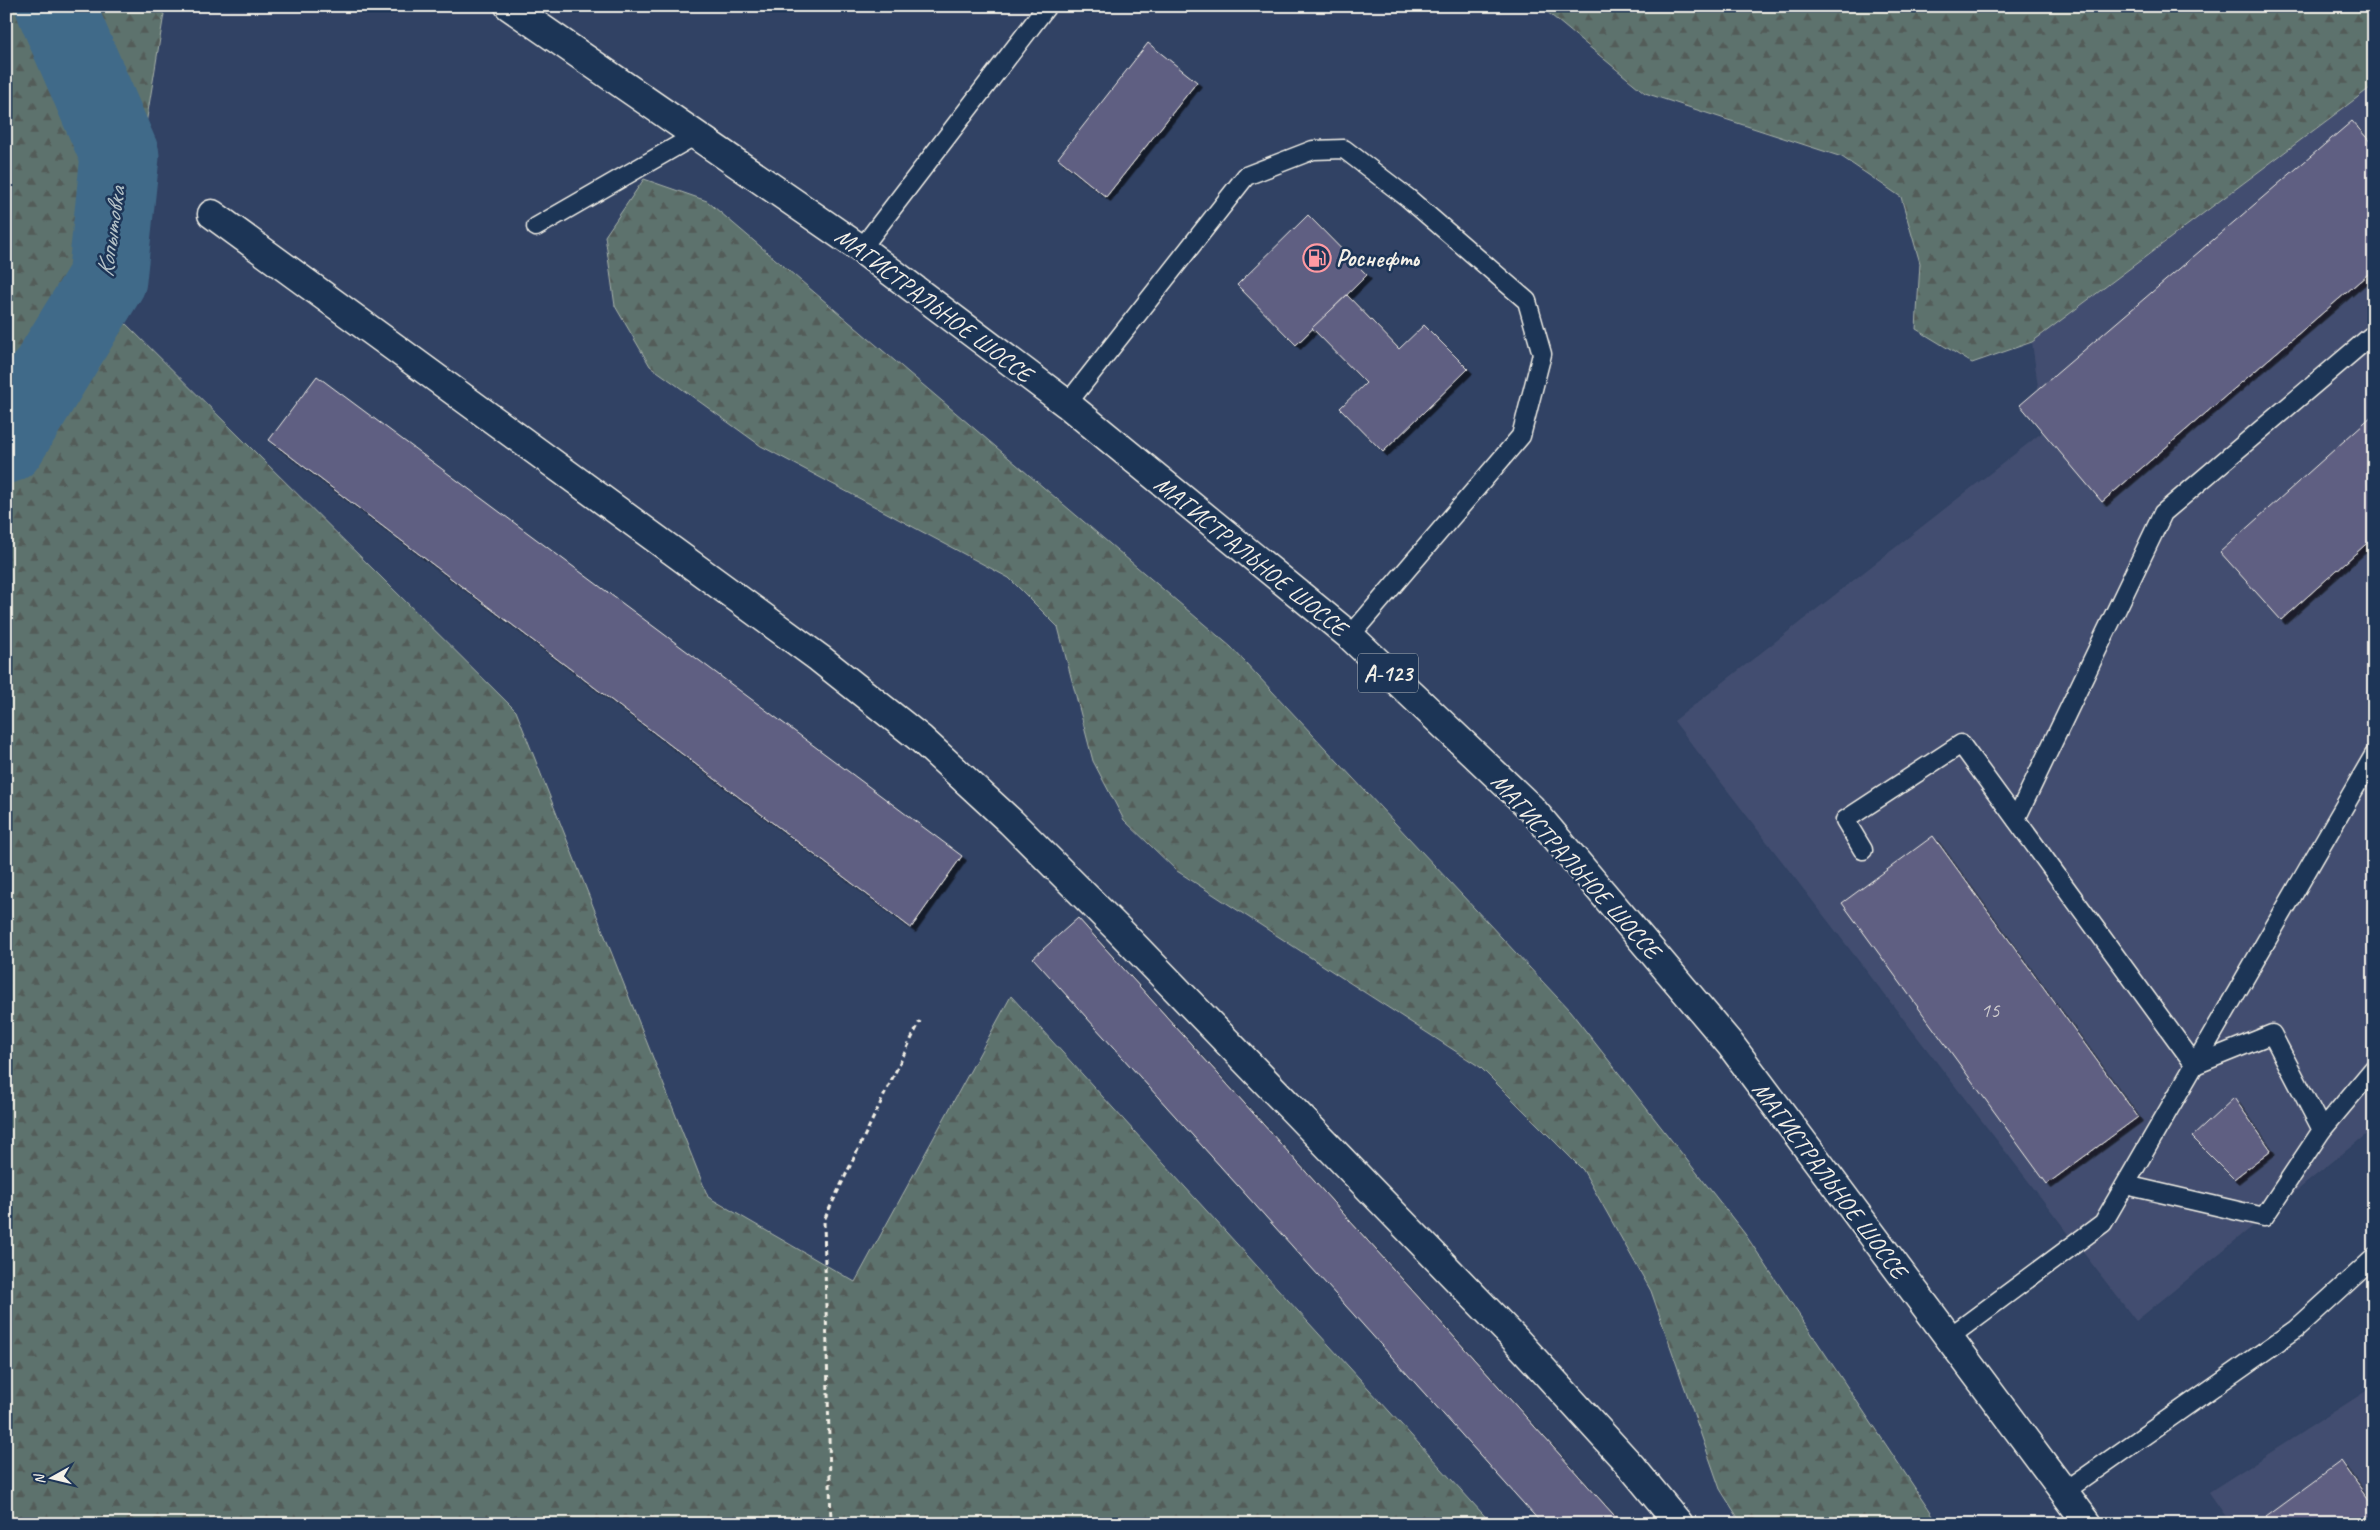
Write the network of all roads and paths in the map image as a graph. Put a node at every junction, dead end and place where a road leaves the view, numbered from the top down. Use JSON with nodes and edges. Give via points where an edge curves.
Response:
{"nodes":[{"id":1,"x":509,"y":6,"type":"edge"},
{"id":2,"x":1047,"y":6,"type":"edge"},
{"id":3,"x":696,"y":135,"type":"junction"},
{"id":4,"x":212,"y":214,"type":"dead end"},
{"id":5,"x":536,"y":227,"type":"dead end"},
{"id":6,"x":861,"y":249,"type":"junction"},
{"id":7,"x":2374,"y":336,"type":"edge"},
{"id":8,"x":1067,"y":404,"type":"junction"},
{"id":9,"x":1350,"y":636,"type":"junction"},
{"id":10,"x":2374,"y":755,"type":"edge"},
{"id":11,"x":2016,"y":819,"type":"junction"},
{"id":12,"x":1864,"y":850,"type":"dead end"},
{"id":13,"x":920,"y":1021,"type":"dead end"},
{"id":14,"x":2195,"y":1064,"type":"junction"},
{"id":15,"x":2374,"y":1068,"type":"edge"},
{"id":16,"x":2322,"y":1130,"type":"junction"},
{"id":17,"x":2126,"y":1185,"type":"junction"},
{"id":18,"x":2374,"y":1258,"type":"edge"},
{"id":19,"x":1948,"y":1338,"type":"junction"},
{"id":20,"x":2064,"y":1492,"type":"junction"},
{"id":21,"x":830,"y":1524,"type":"edge"},
{"id":22,"x":1679,"y":1524,"type":"edge"},
{"id":23,"x":2088,"y":1524,"type":"edge"}],
"edges":[{"from":1,"to":3,"type":"main road","name":"МАГИСТРАЛЬНОЕ ШОССЕ","number":"А-123"},
{"from":2,"to":6,"type":"lane"},
{"from":3,"to":5,"type":"lane"},
{"from":3,"to":6,"type":"main road","name":"МАГИСТРАЛЬНОЕ ШОССЕ","number":"А-123"},
{"from":4,"to":22,"type":"main road","via":[[819,658],[921,739],[1011,822],[1117,928],[1453,1276],[1631,1466]]},
{"from":6,"to":8,"type":"main road","name":"МАГИСТРАЛЬНОЕ ШОССЕ","number":"А-123"},
{"from":7,"to":11,"type":"lane","via":[[2363,342],[2164,513]]},
{"from":8,"to":9,"type":"main road","name":"МАГИСТРАЛЬНОЕ ШОССЕ","number":"А-123"},
{"from":8,"to":9,"type":"lane","via":[[1246,176],[1313,150],[1344,149],[1408,198],[1527,301],[1542,354],[1521,436]]},
{"from":9,"to":19,"type":"main road","name":"МАГИСТРАЛЬНОЕ ШОССЕ","number":"А-123","via":[[1531,808],[1730,1044]]},
{"from":10,"to":14,"type":"lane"},
{"from":11,"to":12,"type":"lane","via":[[1961,744],[1845,820]]},
{"from":11,"to":14,"type":"lane"},
{"from":13,"to":21,"type":"path","via":[[824,1220]]},
{"from":14,"to":16,"type":"lane","via":[[2272,1034]]},
{"from":14,"to":17,"type":"lane"},
{"from":15,"to":16,"type":"lane"},
{"from":16,"to":17,"type":"lane","via":[[2264,1217]]},
{"from":17,"to":19,"type":"lane","via":[[2104,1223]]},
{"from":18,"to":20,"type":"lane","via":[[2296,1328]]},
{"from":19,"to":20,"type":"main road","name":"МАГИСТРАЛЬНОЕ ШОССЕ","number":"А-123"},
{"from":20,"to":23,"type":"main road","name":"МАГИСТРАЛЬНОЕ ШОССЕ","number":"А-123"}]}
